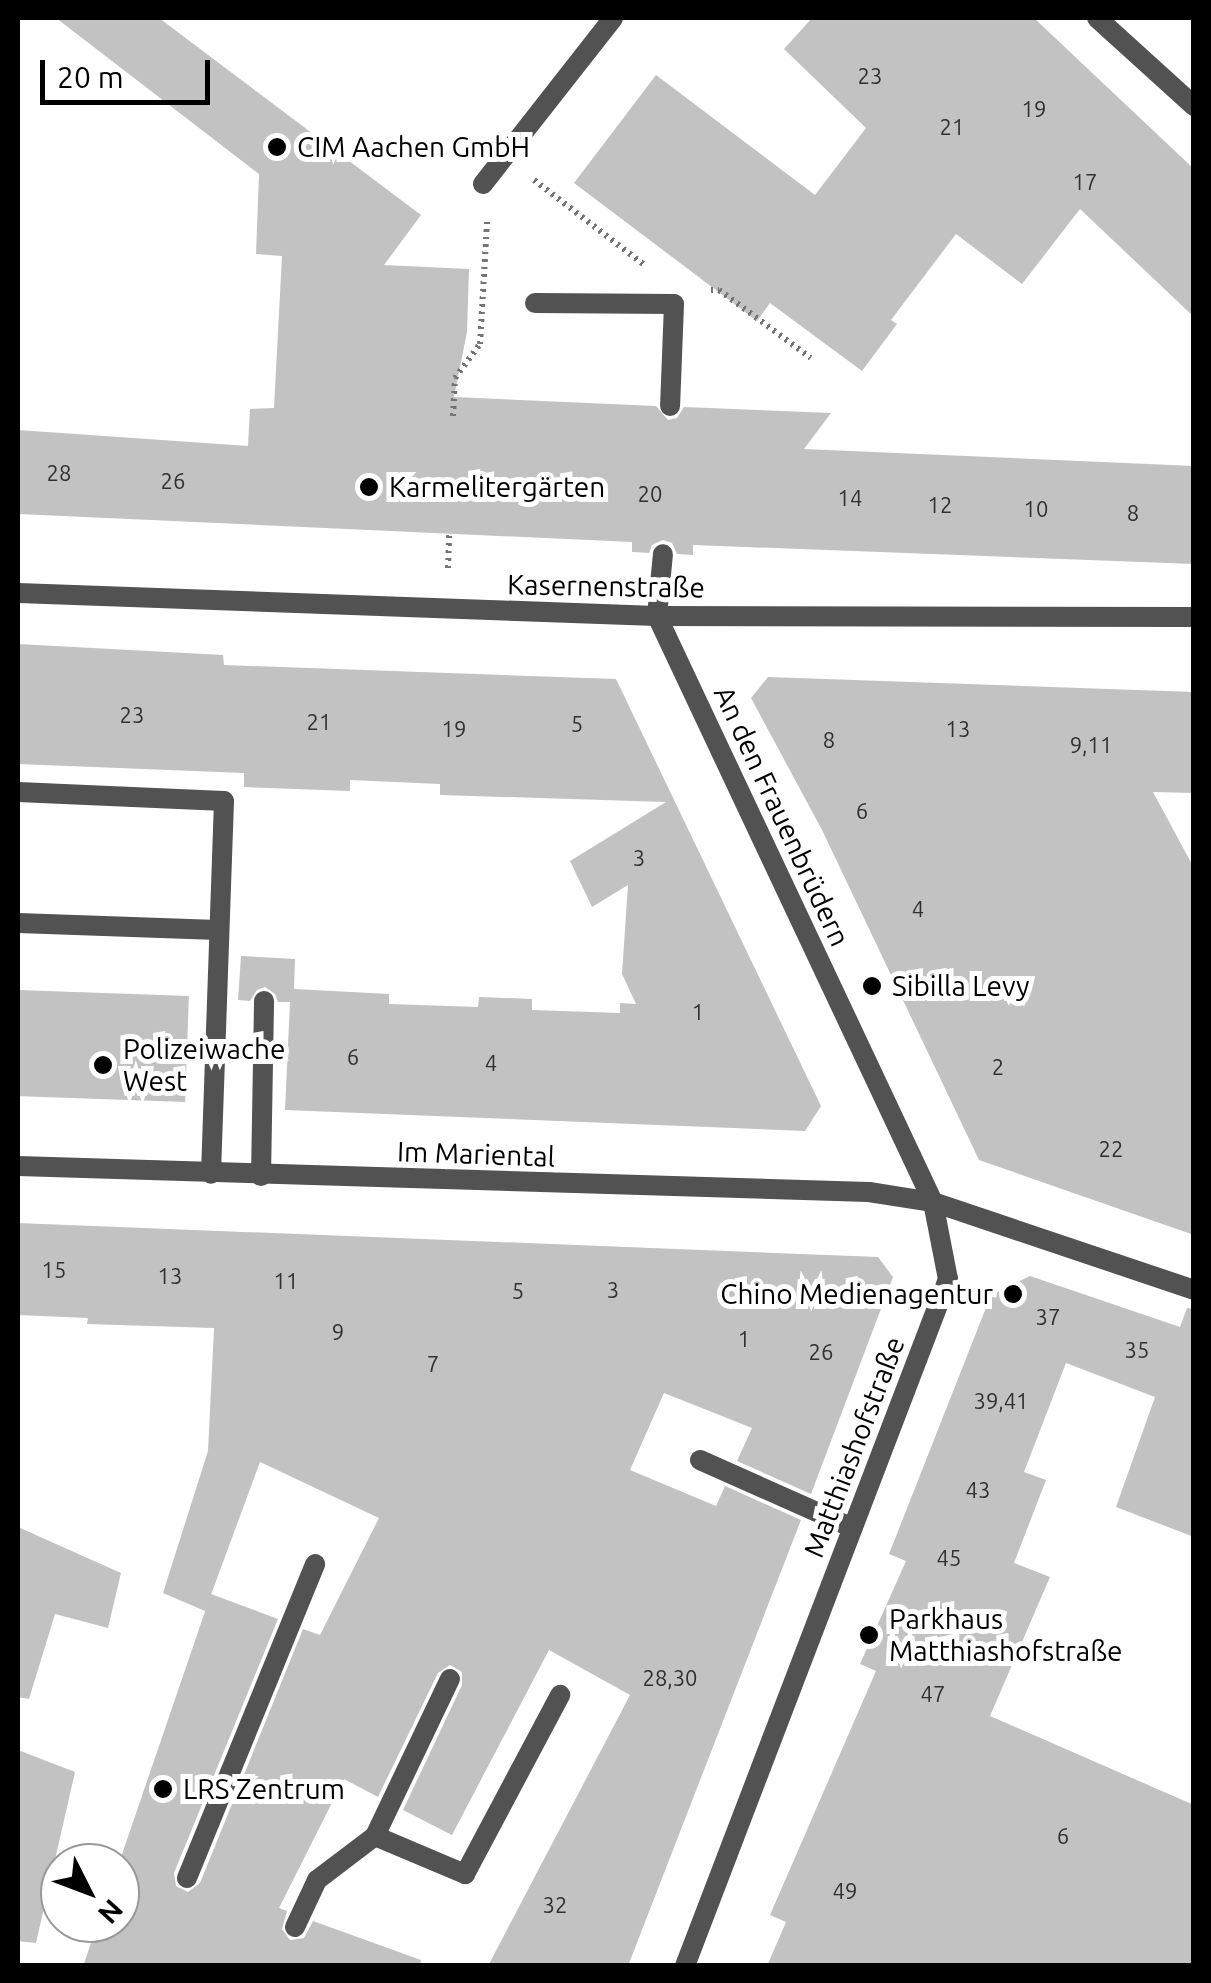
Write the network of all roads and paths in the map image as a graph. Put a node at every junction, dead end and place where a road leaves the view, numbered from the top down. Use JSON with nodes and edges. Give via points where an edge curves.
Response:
{"nodes":[{"id":1,"x":612,"y":18,"type":"edge"},
{"id":2,"x":1097,"y":18,"type":"edge"},
{"id":3,"x":1194,"y":106,"type":"edge"},
{"id":4,"x":505,"y":158,"type":"junction"},
{"id":5,"x":482,"y":184,"type":"joint"},
{"id":6,"x":674,"y":296,"type":"junction"},
{"id":7,"x":536,"y":304,"type":"dead end"},
{"id":8,"x":811,"y":358,"type":"dead end"},
{"id":9,"x":670,"y":406,"type":"dead end"},
{"id":10,"x":453,"y":416,"type":"dead end"},
{"id":11,"x":663,"y":554,"type":"dead end"},
{"id":12,"x":18,"y":593,"type":"edge"},
{"id":13,"x":657,"y":616,"type":"junction"},
{"id":14,"x":1194,"y":617,"type":"edge"},
{"id":15,"x":18,"y":792,"type":"edge"},
{"id":16,"x":18,"y":923,"type":"edge"},
{"id":17,"x":218,"y":930,"type":"junction"},
{"id":18,"x":264,"y":1001,"type":"dead end"},
{"id":19,"x":18,"y":1166,"type":"edge"},
{"id":20,"x":211,"y":1174,"type":"junction"},
{"id":21,"x":261,"y":1176,"type":"junction"},
{"id":22,"x":933,"y":1202,"type":"junction"},
{"id":23,"x":1194,"y":1290,"type":"edge"},
{"id":24,"x":700,"y":1460,"type":"dead end"},
{"id":25,"x":853,"y":1528,"type":"junction"},
{"id":26,"x":314,"y":1564,"type":"dead end"},
{"id":27,"x":450,"y":1679,"type":"dead end"},
{"id":28,"x":560,"y":1695,"type":"dead end"},
{"id":29,"x":375,"y":1836,"type":"junction"},
{"id":30,"x":187,"y":1878,"type":"dead end"},
{"id":31,"x":295,"y":1928,"type":"dead end"},
{"id":32,"x":685,"y":1966,"type":"edge"}],
"edges":[{"from":1,"to":4,"type":"street"},
{"from":2,"to":3,"type":"street"},
{"from":4,"to":5,"type":"street"},
{"from":4,"to":6,"type":"path"},
{"from":5,"to":10,"type":"path","via":[[468,205],[487,220],[480,344],[456,378]]},
{"from":6,"to":7,"type":"street"},
{"from":6,"to":8,"type":"path","via":[[719,290]]},
{"from":6,"to":9,"type":"street"},
{"from":11,"to":13,"type":"street"},
{"from":12,"to":13,"type":"street","name":"Kasernenstraße"},
{"from":13,"to":14,"type":"street","name":"Kasernenstraße"},
{"from":13,"to":22,"type":"street","name":"An den Frauenbrüdern"},
{"from":15,"to":17,"type":"street","via":[[224,801]]},
{"from":16,"to":17,"type":"street"},
{"from":17,"to":20,"type":"street"},
{"from":18,"to":21,"type":"street"},
{"from":19,"to":20,"type":"street","name":"Im Mariental"},
{"from":20,"to":21,"type":"street","name":"Im Mariental"},
{"from":21,"to":22,"type":"street","name":"Im Mariental","via":[[870,1192]]},
{"from":22,"to":23,"type":"street"},
{"from":22,"to":25,"type":"street","name":"Matthiashofstraße","via":[[948,1279]]},
{"from":24,"to":25,"type":"street"},
{"from":25,"to":32,"type":"street","name":"Matthiashofstraße"},
{"from":26,"to":30,"type":"street"},
{"from":27,"to":29,"type":"street"},
{"from":28,"to":29,"type":"street","via":[[465,1874]]},
{"from":29,"to":31,"type":"street","via":[[317,1880]]}]}
